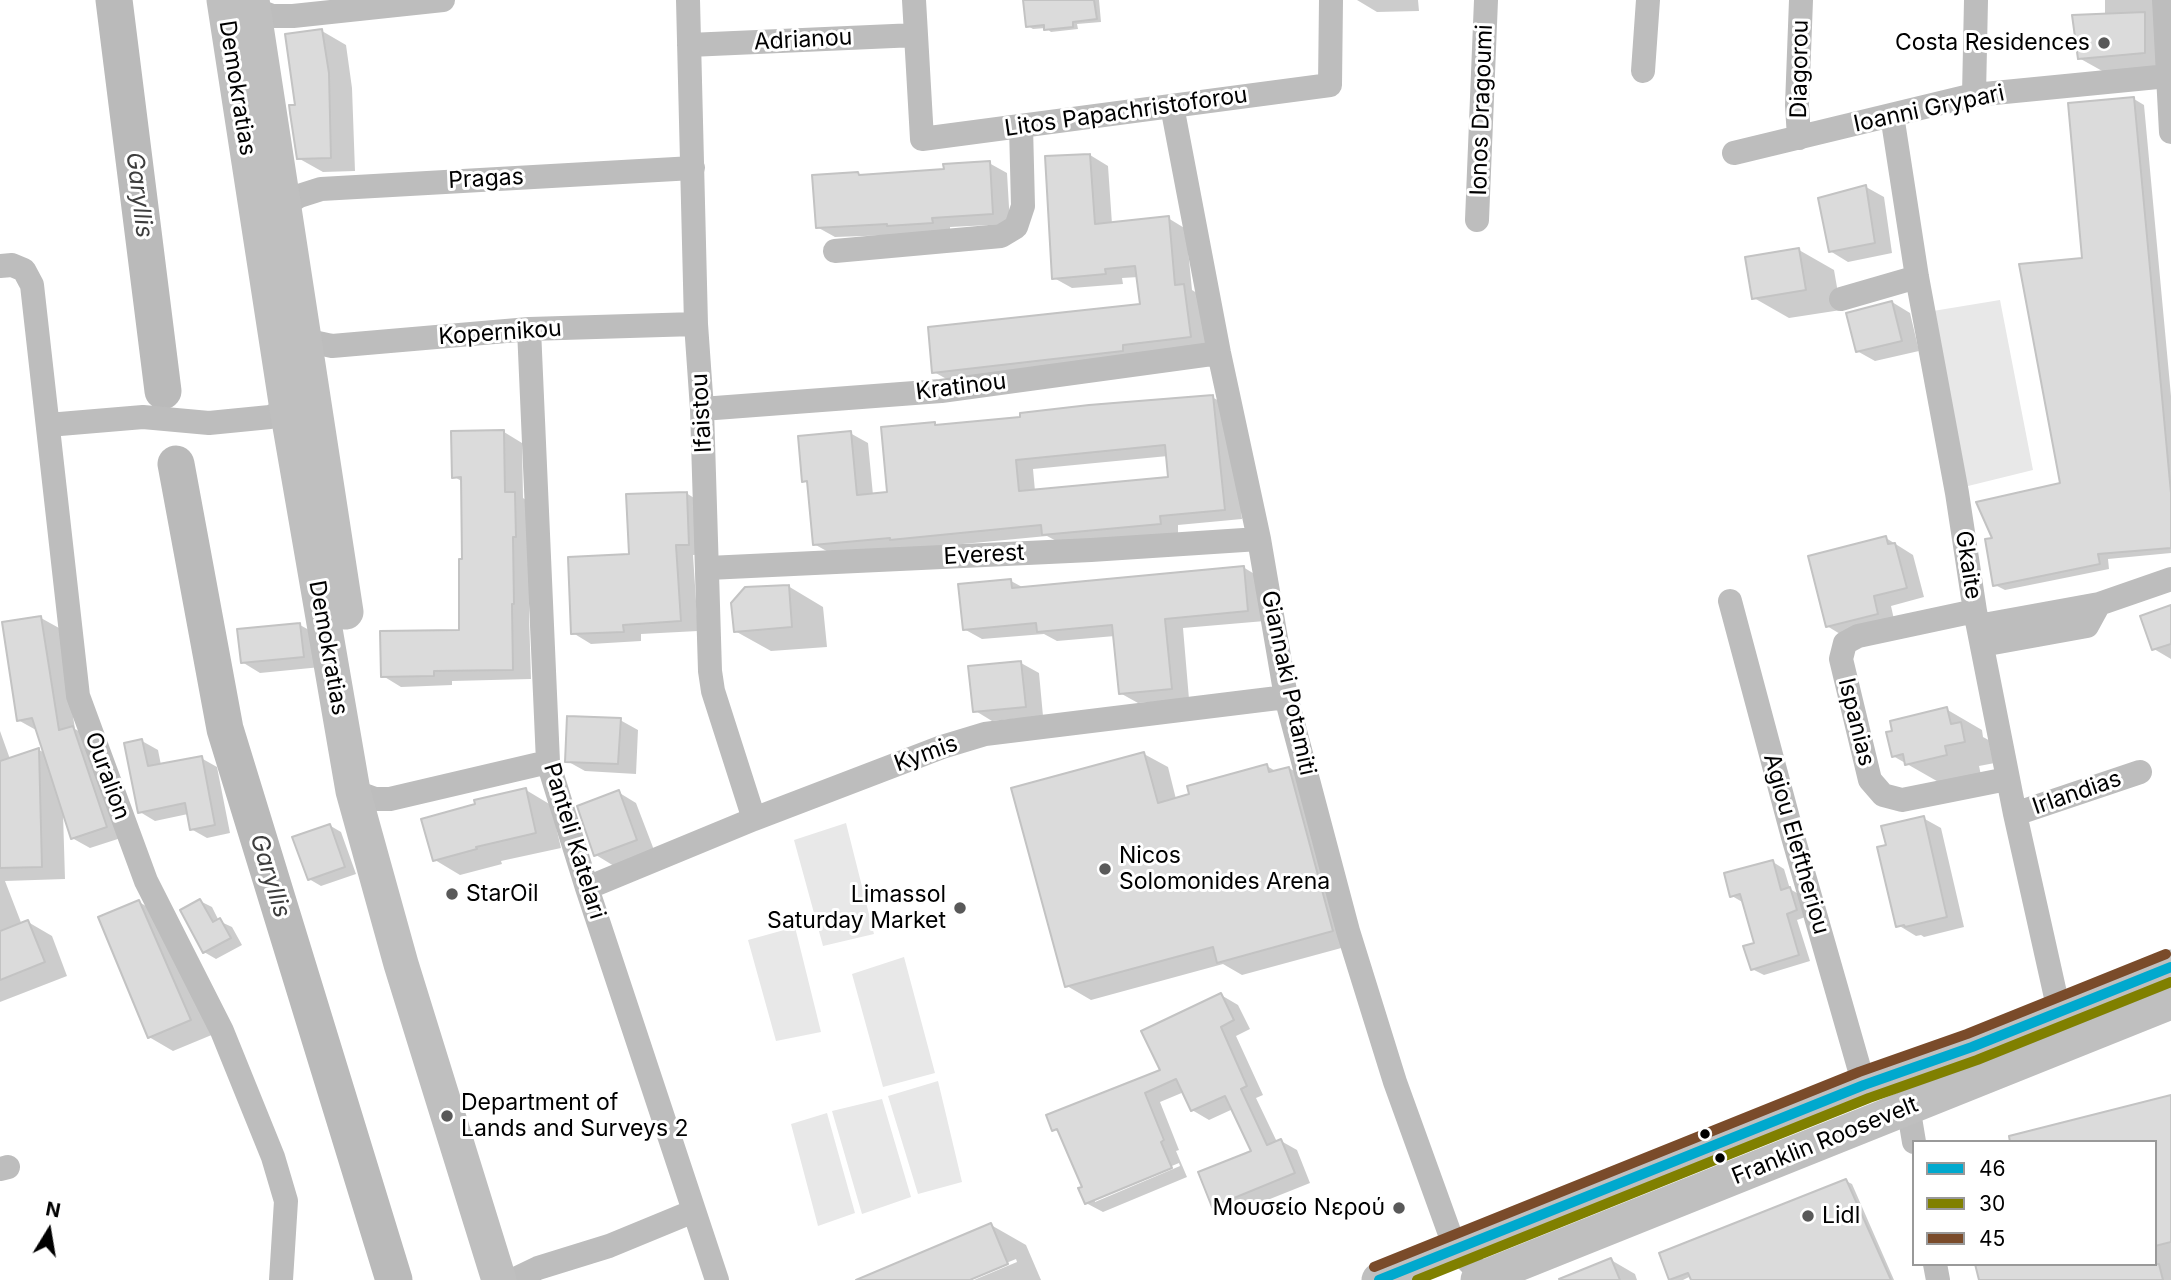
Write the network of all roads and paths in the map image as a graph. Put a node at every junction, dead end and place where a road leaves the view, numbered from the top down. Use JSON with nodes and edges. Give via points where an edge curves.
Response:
{"nodes":[{"id":1,"x":443,"y":0,"type":"edge"},
{"id":2,"x":688,"y":0,"type":"edge"},
{"id":3,"x":914,"y":0,"type":"edge"},
{"id":4,"x":1331,"y":0,"type":"edge"},
{"id":5,"x":1486,"y":0,"type":"edge"},
{"id":6,"x":1648,"y":0,"type":"edge"},
{"id":7,"x":1801,"y":0,"type":"edge"},
{"id":8,"x":1976,"y":0,"type":"edge"},
{"id":9,"x":2164,"y":0,"type":"edge"},
{"id":10,"x":243,"y":3,"type":"edge"},
{"id":11,"x":916,"y":35,"type":"junction"},
{"id":12,"x":689,"y":45,"type":"junction"},
{"id":13,"x":1643,"y":71,"type":"dead end"},
{"id":14,"x":2168,"y":76,"type":"junction"},
{"id":15,"x":1974,"y":95,"type":"junction"},
{"id":16,"x":1172,"y":106,"type":"junction"},
{"id":17,"x":1892,"y":115,"type":"junction"},
{"id":18,"x":1021,"y":126,"type":"junction"},
{"id":19,"x":2171,"y":132,"type":"edge"},
{"id":20,"x":1799,"y":138,"type":"junction"},
{"id":21,"x":1734,"y":153,"type":"dead end"},
{"id":22,"x":692,"y":168,"type":"junction"},
{"id":23,"x":283,"y":206,"type":"junction"},
{"id":24,"x":1477,"y":220,"type":"dead end"},
{"id":25,"x":835,"y":250,"type":"dead end"},
{"id":26,"x":0,"y":266,"type":"edge"},
{"id":27,"x":1917,"y":277,"type":"junction"},
{"id":28,"x":1841,"y":299,"type":"dead end"},
{"id":29,"x":696,"y":324,"type":"junction"},
{"id":30,"x":529,"y":329,"type":"junction"},
{"id":31,"x":318,"y":343,"type":"junction"},
{"id":32,"x":1219,"y":353,"type":"junction"},
{"id":33,"x":287,"y":409,"type":"junction"},
{"id":34,"x":702,"y":409,"type":"junction"},
{"id":35,"x":48,"y":425,"type":"junction"},
{"id":36,"x":1259,"y":539,"type":"junction"},
{"id":37,"x":708,"y":568,"type":"junction"},
{"id":38,"x":2171,"y":579,"type":"edge"},
{"id":39,"x":1730,"y":601,"type":"dead end"},
{"id":40,"x":1978,"y":627,"type":"junction"},
{"id":41,"x":1286,"y":697,"type":"junction"},
{"id":42,"x":548,"y":762,"type":"junction"},
{"id":43,"x":2140,"y":772,"type":"dead end"},
{"id":44,"x":2007,"y":779,"type":"junction"},
{"id":45,"x":364,"y":795,"type":"junction"},
{"id":46,"x":2015,"y":814,"type":"junction"},
{"id":47,"x":754,"y":819,"type":"junction"},
{"id":48,"x":587,"y":888,"type":"junction"},
{"id":49,"x":2171,"y":967,"type":"edge"},
{"id":50,"x":2171,"y":1002,"type":"edge"},
{"id":51,"x":2059,"y":1011,"type":"junction"},
{"id":52,"x":1864,"y":1085,"type":"junction"},
{"id":53,"x":1908,"y":1107,"type":"junction"},
{"id":54,"x":1914,"y":1140,"type":"edge"},
{"id":55,"x":694,"y":1211,"type":"junction"},
{"id":56,"x":1455,"y":1248,"type":"junction"},
{"id":57,"x":513,"y":1279,"type":"edge"},
{"id":58,"x":1484,"y":1279,"type":"edge"},
{"id":59,"x":281,"y":1280,"type":"edge"},
{"id":60,"x":717,"y":1280,"type":"edge"},
{"id":61,"x":1379,"y":1280,"type":"edge"}],
"edges":[{"from":1,"to":10,"type":"street","via":[[293,16],[272,16]]},
{"from":2,"to":12,"type":"street","name":"Ifaistou"},
{"from":3,"to":11,"type":"street"},
{"from":4,"to":16,"type":"street","name":"Litos Papachristoforou","via":[[1329,85]]},
{"from":5,"to":24,"type":"street","name":"Ionos Dragoumi"},
{"from":6,"to":13,"type":"street"},
{"from":7,"to":20,"type":"street","name":"Diagorou"},
{"from":8,"to":15,"type":"street"},
{"from":9,"to":14,"type":"street"},
{"from":10,"to":23,"type":"street","name":"Demokratias"},
{"from":10,"to":33,"type":"street","name":"Demokratias"},
{"from":11,"to":12,"type":"street","name":"Adrianou"},
{"from":11,"to":18,"type":"street","name":"Litos Papachristoforou","via":[[922,139]]},
{"from":12,"to":22,"type":"street","name":"Ifaistou"},
{"from":14,"to":15,"type":"street","name":"Ioanni Grypari"},
{"from":14,"to":19,"type":"street"},
{"from":15,"to":17,"type":"street","name":"Ioanni Grypari"},
{"from":16,"to":18,"type":"street","name":"Litos Papachristoforou"},
{"from":16,"to":32,"type":"street","name":"Giannaki Potamiti"},
{"from":17,"to":20,"type":"street","name":"Ioanni Grypari"},
{"from":17,"to":27,"type":"street","name":"Gkaite"},
{"from":18,"to":25,"type":"street","via":[[1023,206],[1016,227],[1002,236]]},
{"from":20,"to":21,"type":"street","name":"Ioanni Grypari"},
{"from":22,"to":23,"type":"street","name":"Pragas","via":[[321,189]]},
{"from":22,"to":29,"type":"street","name":"Ifaistou"},
{"from":23,"to":31,"type":"street","name":"Demokratias"},
{"from":26,"to":35,"type":"street","name":"Ouralion","via":[[24,270],[32,285]]},
{"from":27,"to":28,"type":"street"},
{"from":27,"to":40,"type":"street","name":"Gkaite"},
{"from":29,"to":30,"type":"street","name":"Kopernikou"},
{"from":29,"to":34,"type":"street","name":"Ifaistou"},
{"from":30,"to":31,"type":"street","name":"Kopernikou"},
{"from":30,"to":42,"type":"street","name":"Panteli Katelari"},
{"from":31,"to":45,"type":"street","name":"Demokratias"},
{"from":32,"to":34,"type":"street","name":"Kratinou","via":[[942,391]]},
{"from":32,"to":36,"type":"street","name":"Giannaki Potamiti"},
{"from":33,"to":35,"type":"street","via":[[271,417],[209,423],[143,416]]},
{"from":33,"to":45,"type":"street","name":"Demokratias"},
{"from":34,"to":37,"type":"street","name":"Ifaistou"},
{"from":35,"to":59,"type":"street","name":"Ouralion","via":[[78,696],[146,881],[222,1031],[273,1157],[286,1201]]},
{"from":36,"to":37,"type":"street","name":"Everest"},
{"from":36,"to":41,"type":"street","name":"Giannaki Potamiti"},
{"from":37,"to":47,"type":"street","name":"Ifaistou","via":[[713,691]]},
{"from":38,"to":40,"type":"street","via":[[2099,604],[2087,626]]},
{"from":39,"to":52,"type":"street","name":"Agiou Eleftheriou"},
{"from":40,"to":44,"type":"street","name":"Gkaite"},
{"from":40,"to":44,"type":"street","name":"Ispanias","via":[[1858,636],[1845,643],[1841,659],[1870,780],[1883,795],[1902,800]]},
{"from":41,"to":47,"type":"street","name":"Kymis","via":[[985,734]]},
{"from":41,"to":56,"type":"street","name":"Giannaki Potamiti","via":[[1348,932],[1395,1082]]},
{"from":42,"to":45,"type":"street","via":[[390,799]]},
{"from":42,"to":48,"type":"street","name":"Panteli Katelari"},
{"from":43,"to":46,"type":"street","name":"Irlandias"},
{"from":44,"to":46,"type":"street","name":"Gkaite"},
{"from":45,"to":57,"type":"street","name":"Demokratias","via":[[401,964]]},
{"from":46,"to":51,"type":"street","name":"Gkaite"},
{"from":47,"to":48,"type":"street","name":"Kymis"},
{"from":48,"to":55,"type":"street","name":"Panteli Katelari"},
{"from":49,"to":51,"type":"street","name":"Franklin Roosevelt"},
{"from":50,"to":53,"type":"street","name":"Franklin Roosevelt"},
{"from":51,"to":52,"type":"street","name":"Franklin Roosevelt"},
{"from":52,"to":56,"type":"street","name":"Franklin Roosevelt"},
{"from":53,"to":54,"type":"street"},
{"from":53,"to":58,"type":"street","name":"Franklin Roosevelt"},
{"from":55,"to":57,"type":"street"},
{"from":55,"to":60,"type":"street","name":"Panteli Katelari"},
{"from":56,"to":58,"type":"street"},
{"from":56,"to":61,"type":"street","name":"Franklin Roosevelt"}]}
